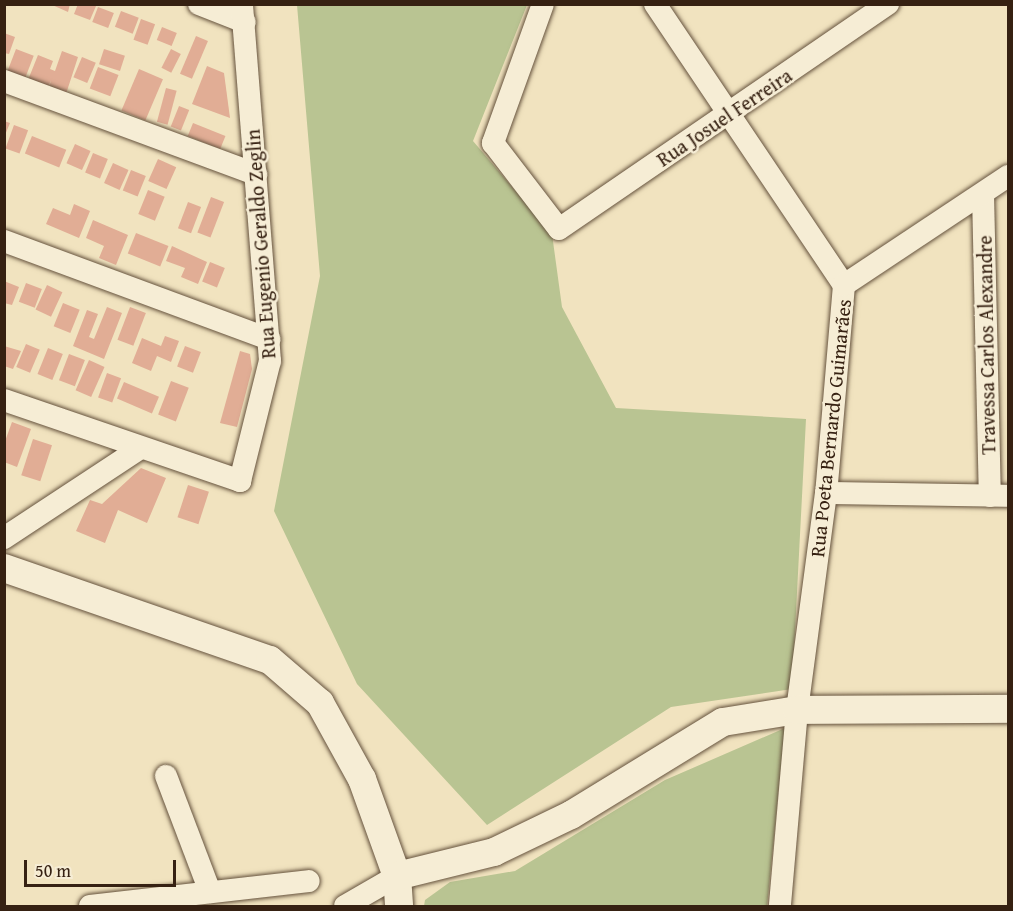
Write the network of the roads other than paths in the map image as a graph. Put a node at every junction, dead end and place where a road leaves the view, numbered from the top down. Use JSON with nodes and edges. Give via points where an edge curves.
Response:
{"nodes":[{"id":1,"x":199,"y":4,"type":"edge"},
{"id":2,"x":543,"y":4,"type":"edge"},
{"id":3,"x":655,"y":4,"type":"edge"},
{"id":4,"x":888,"y":4,"type":"edge"},
{"id":5,"x":244,"y":13,"type":"edge"},
{"id":6,"x":4,"y":81,"type":"edge"},
{"id":7,"x":730,"y":113,"type":"junction"},
{"id":8,"x":256,"y":174,"type":"junction"},
{"id":9,"x":1008,"y":176,"type":"edge"},
{"id":10,"x":983,"y":194,"type":"junction"},
{"id":11,"x":4,"y":241,"type":"edge"},
{"id":12,"x":844,"y":285,"type":"junction"},
{"id":13,"x":268,"y":339,"type":"junction"},
{"id":14,"x":4,"y":400,"type":"edge"},
{"id":15,"x":139,"y":449,"type":"junction"},
{"id":16,"x":826,"y":493,"type":"junction"},
{"id":17,"x":999,"y":496,"type":"edge"},
{"id":18,"x":4,"y":538,"type":"edge"},
{"id":19,"x":4,"y":568,"type":"edge"},
{"id":20,"x":1008,"y":709,"type":"edge"},
{"id":21,"x":798,"y":710,"type":"junction"},
{"id":22,"x":166,"y":776,"type":"dead end"},
{"id":23,"x":397,"y":876,"type":"junction"},
{"id":24,"x":309,"y":881,"type":"dead end"},
{"id":25,"x":210,"y":892,"type":"junction"},
{"id":26,"x":90,"y":906,"type":"edge"},
{"id":27,"x":345,"y":906,"type":"edge"},
{"id":28,"x":399,"y":906,"type":"edge"},
{"id":29,"x":780,"y":906,"type":"edge"}],
"edges":[{"from":1,"to":5,"type":"street"},
{"from":2,"to":7,"type":"street","name":"Rua Josuel Ferreira","via":[[493,143],[559,229]]},
{"from":3,"to":7,"type":"street","name":"Rua Poeta Bernardo Guimarães"},
{"from":4,"to":7,"type":"street","name":"Rua Josuel Ferreira"},
{"from":5,"to":8,"type":"street","name":"Rua Eugenio Geraldo Zeglin"},
{"from":6,"to":8,"type":"street"},
{"from":7,"to":12,"type":"street","name":"Rua Poeta Bernardo Guimarães"},
{"from":8,"to":13,"type":"street","name":"Rua Eugenio Geraldo Zeglin"},
{"from":9,"to":10,"type":"street"},
{"from":10,"to":12,"type":"street"},
{"from":10,"to":17,"type":"street","name":"Travessa Carlos Alexandre"},
{"from":11,"to":13,"type":"street"},
{"from":12,"to":16,"type":"street","name":"Rua Poeta Bernardo Guimarães"},
{"from":13,"to":15,"type":"street","name":"Rua Eugenio Geraldo Zeglin","via":[[270,361],[240,481]]},
{"from":14,"to":15,"type":"street"},
{"from":15,"to":18,"type":"street"},
{"from":16,"to":17,"type":"street"},
{"from":16,"to":21,"type":"street","name":"Rua Poeta Bernardo Guimarães"},
{"from":19,"to":23,"type":"street","via":[[270,660],[320,703],[362,779]]},
{"from":20,"to":21,"type":"street"},
{"from":21,"to":23,"type":"street","via":[[723,722],[572,815],[494,852]]},
{"from":21,"to":29,"type":"street","name":"Rua Poeta Bernardo Guimarães"},
{"from":22,"to":25,"type":"street"},
{"from":23,"to":27,"type":"street"},
{"from":23,"to":28,"type":"street"},
{"from":24,"to":25,"type":"street"},
{"from":25,"to":26,"type":"street"}]}
